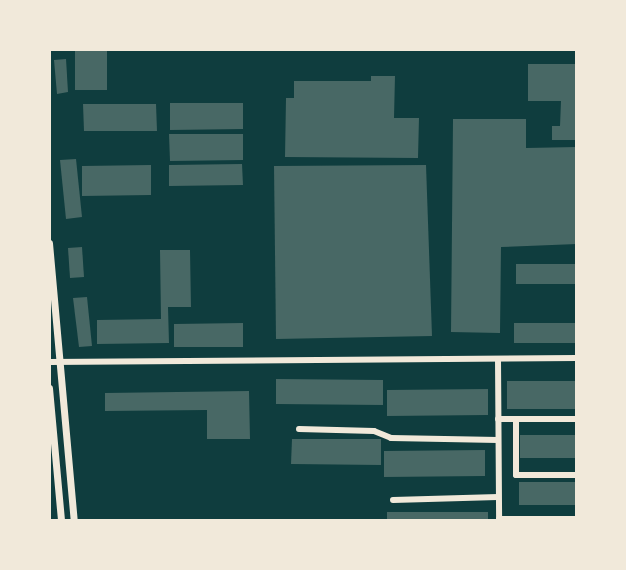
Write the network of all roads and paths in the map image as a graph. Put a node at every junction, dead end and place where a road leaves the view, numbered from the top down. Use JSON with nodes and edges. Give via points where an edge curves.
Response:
{"nodes":[{"id":1,"x":49,"y":243,"type":"edge"},
{"id":2,"x":577,"y":358,"type":"edge"},
{"id":3,"x":498,"y":359,"type":"junction"},
{"id":4,"x":60,"y":361,"type":"junction"},
{"id":5,"x":49,"y":362,"type":"edge"},
{"id":6,"x":49,"y":388,"type":"edge"},
{"id":7,"x":498,"y":419,"type":"junction"},
{"id":8,"x":516,"y":419,"type":"junction"},
{"id":9,"x":577,"y":419,"type":"edge"},
{"id":10,"x":299,"y":429,"type":"dead end"},
{"id":11,"x":498,"y":440,"type":"junction"},
{"id":12,"x":577,"y":475,"type":"edge"},
{"id":13,"x":498,"y":497,"type":"junction"},
{"id":14,"x":393,"y":500,"type":"dead end"},
{"id":15,"x":577,"y":519,"type":"edge"},
{"id":16,"x":499,"y":520,"type":"edge"},
{"id":17,"x":61,"y":521,"type":"edge"},
{"id":18,"x":74,"y":521,"type":"edge"}],
"edges":[{"from":1,"to":4,"type":"street"},
{"from":2,"to":3,"type":"street"},
{"from":3,"to":4,"type":"street"},
{"from":3,"to":7,"type":"street"},
{"from":4,"to":5,"type":"street"},
{"from":4,"to":18,"type":"street"},
{"from":6,"to":17,"type":"street"},
{"from":7,"to":8,"type":"street"},
{"from":7,"to":11,"type":"street"},
{"from":8,"to":9,"type":"street"},
{"from":8,"to":12,"type":"street","via":[[516,475]]},
{"from":10,"to":11,"type":"street","via":[[374,431],[391,438]]},
{"from":11,"to":13,"type":"street"},
{"from":13,"to":14,"type":"street"},
{"from":13,"to":16,"type":"street"},
{"from":15,"to":16,"type":"street"}]}
